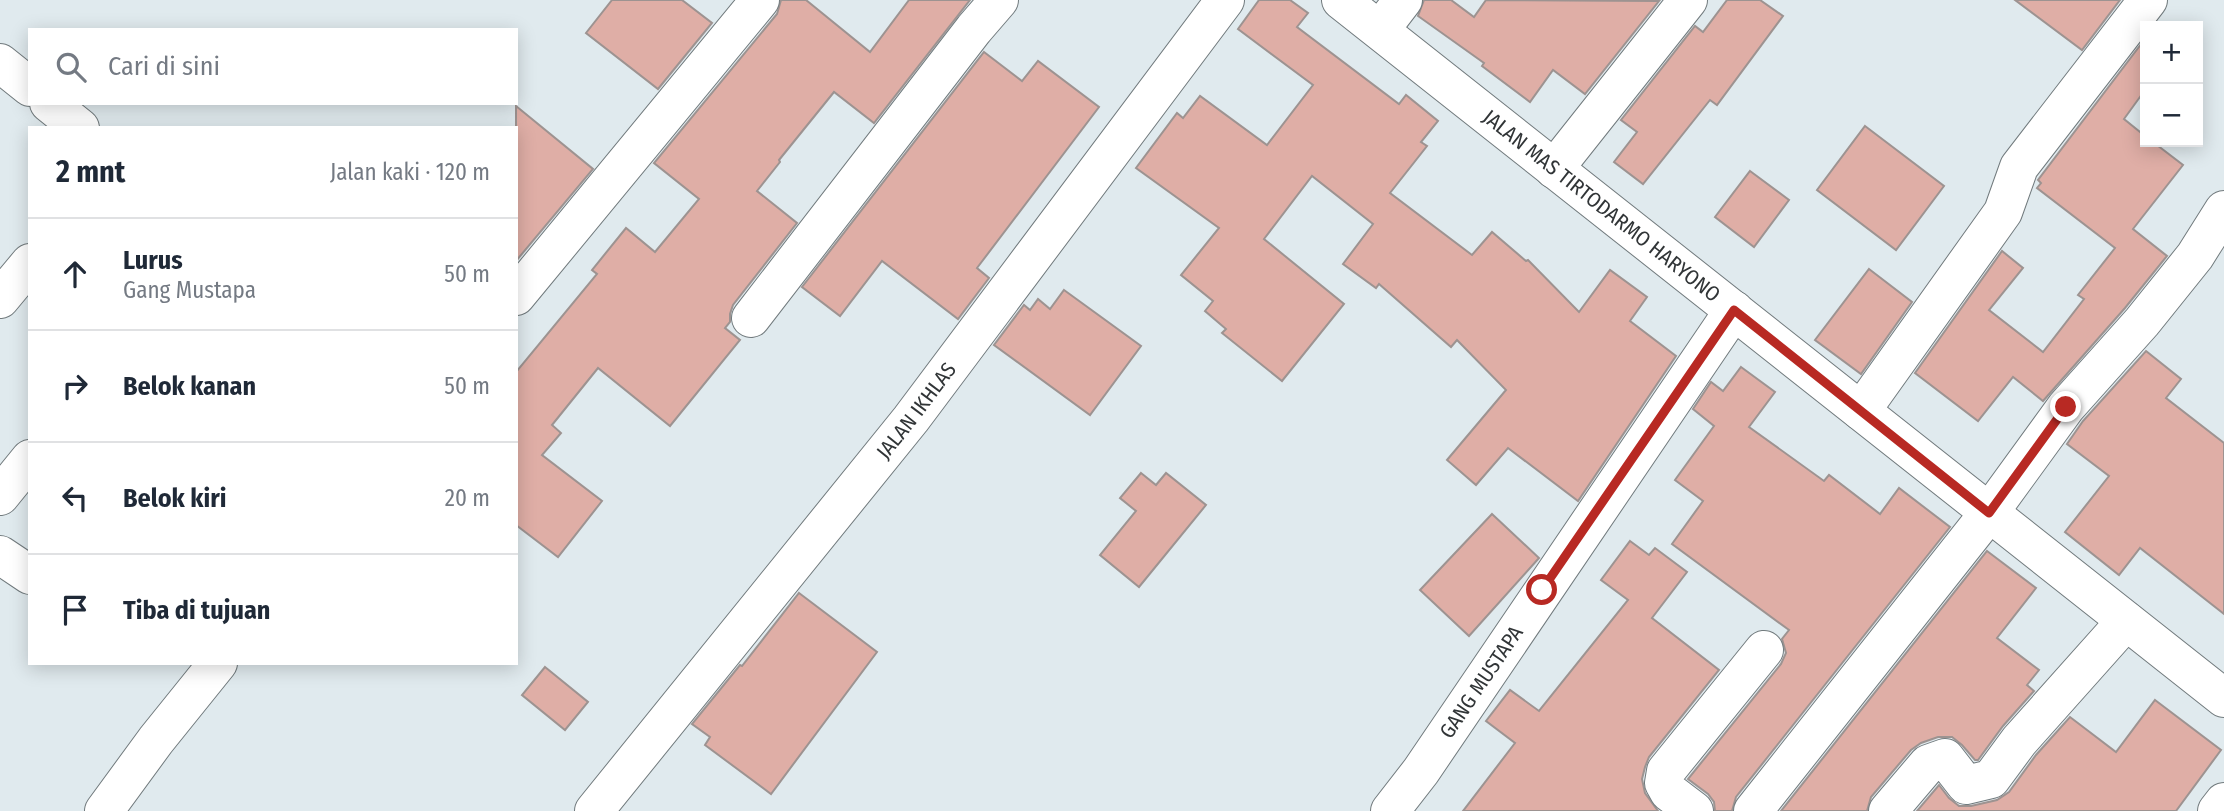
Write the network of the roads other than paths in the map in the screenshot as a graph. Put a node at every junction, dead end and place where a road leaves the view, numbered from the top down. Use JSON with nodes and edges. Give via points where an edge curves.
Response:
{"nodes":[{"id":1,"x":760,"y":0,"type":"edge"},
{"id":2,"x":999,"y":0,"type":"edge"},
{"id":3,"x":1225,"y":0,"type":"edge"},
{"id":4,"x":1341,"y":0,"type":"edge"},
{"id":5,"x":1403,"y":0,"type":"edge"},
{"id":6,"x":1688,"y":0,"type":"edge"},
{"id":7,"x":2148,"y":0,"type":"edge"},
{"id":8,"x":1380,"y":30,"type":"junction"},
{"id":9,"x":0,"y":63,"type":"edge"},
{"id":10,"x":28,"y":85,"type":"edge"},
{"id":11,"x":51,"y":105,"type":"edge"},
{"id":12,"x":78,"y":126,"type":"edge"},
{"id":13,"x":1554,"y":169,"type":"junction"},
{"id":14,"x":2224,"y":210,"type":"edge"},
{"id":15,"x":28,"y":265,"type":"edge"},
{"id":16,"x":518,"y":294,"type":"edge"},
{"id":17,"x":0,"y":299,"type":"edge"},
{"id":18,"x":1734,"y":310,"type":"junction"},
{"id":19,"x":751,"y":318,"type":"dead end"},
{"id":20,"x":1861,"y":411,"type":"junction"},
{"id":21,"x":28,"y":461,"type":"edge"},
{"id":22,"x":0,"y":496,"type":"edge"},
{"id":23,"x":1989,"y":513,"type":"junction"},
{"id":24,"x":0,"y":555,"type":"edge"},
{"id":25,"x":28,"y":574,"type":"edge"},
{"id":26,"x":2126,"y":621,"type":"junction"},
{"id":27,"x":1763,"y":650,"type":"dead end"},
{"id":28,"x":216,"y":665,"type":"edge"},
{"id":29,"x":2218,"y":681,"type":"edge"},
{"id":30,"x":2224,"y":802,"type":"edge"},
{"id":31,"x":104,"y":811,"type":"edge"},
{"id":32,"x":594,"y":811,"type":"edge"},
{"id":33,"x":1390,"y":811,"type":"edge"},
{"id":34,"x":1694,"y":811,"type":"edge"},
{"id":35,"x":1753,"y":811,"type":"edge"},
{"id":36,"x":1888,"y":811,"type":"edge"},
{"id":37,"x":2217,"y":811,"type":"edge"}],
"edges":[{"from":1,"to":16,"type":"street"},
{"from":2,"to":19,"type":"street"},
{"from":3,"to":32,"type":"street","name":"JALAN IKHLAS","via":[[911,419]]},
{"from":4,"to":8,"type":"street","name":"JALAN MAS TIRTODARMO HARYONO"},
{"from":5,"to":8,"type":"street"},
{"from":6,"to":13,"type":"street"},
{"from":7,"to":20,"type":"street","via":[[2019,167],[2003,212]]},
{"from":8,"to":13,"type":"street","name":"JALAN MAS TIRTODARMO HARYONO"},
{"from":9,"to":10,"type":"street"},
{"from":11,"to":12,"type":"street"},
{"from":13,"to":18,"type":"street","name":"JALAN MAS TIRTODARMO HARYONO"},
{"from":14,"to":23,"type":"street","via":[[2195,256],[2066,407]]},
{"from":15,"to":17,"type":"street"},
{"from":18,"to":20,"type":"street","name":"JALAN MAS TIRTODARMO HARYONO"},
{"from":18,"to":33,"type":"street","name":"GANG MUSTAPA","via":[[1422,771]]},
{"from":20,"to":23,"type":"street","name":"JALAN MAS TIRTODARMO HARYONO"},
{"from":21,"to":22,"type":"street"},
{"from":23,"to":26,"type":"street","name":"JALAN MAS TIRTODARMO HARYONO"},
{"from":23,"to":35,"type":"street"},
{"from":24,"to":25,"type":"street"},
{"from":26,"to":29,"type":"street","name":"JALAN MAS TIRTODARMO HARYONO"},
{"from":26,"to":36,"type":"street","via":[[1991,779],[1966,785],[1945,758],[1935,761]]},
{"from":27,"to":34,"type":"street","via":[[1666,771],[1664,783],[1669,792]]},
{"from":28,"to":31,"type":"street"},
{"from":30,"to":37,"type":"street"}]}
